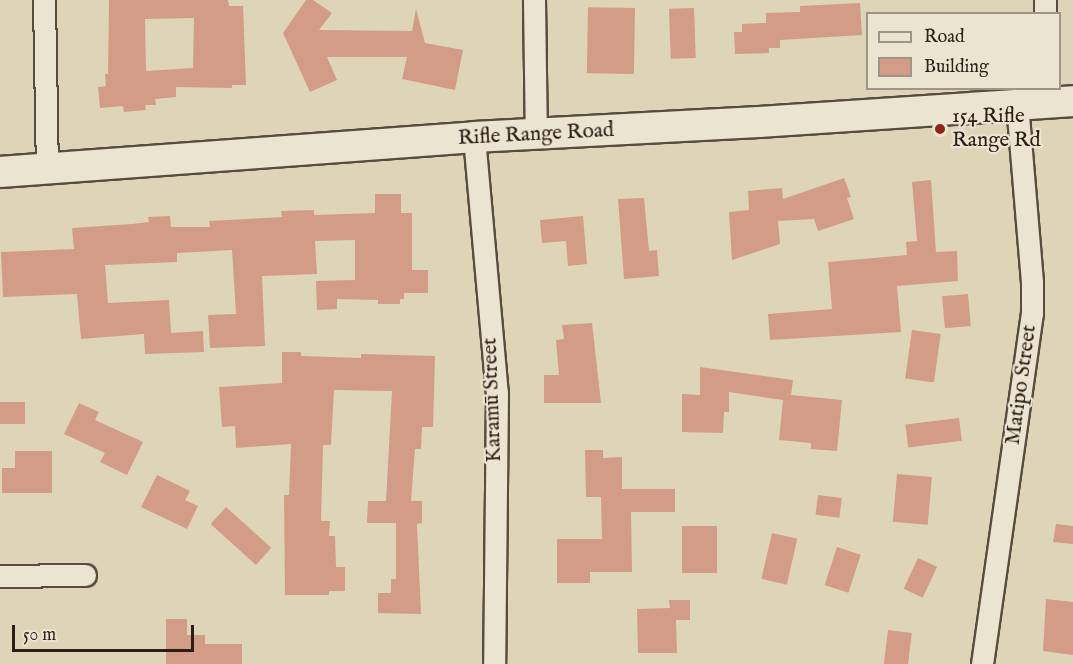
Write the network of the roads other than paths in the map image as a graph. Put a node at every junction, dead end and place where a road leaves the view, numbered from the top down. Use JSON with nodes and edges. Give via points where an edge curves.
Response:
{"nodes":[{"id":1,"x":44,"y":0,"type":"edge"},
{"id":2,"x":534,"y":0,"type":"edge"},
{"id":3,"x":1056,"y":97,"type":"edge"},
{"id":4,"x":1017,"y":105,"type":"junction"},
{"id":5,"x":536,"y":135,"type":"junction"},
{"id":6,"x":474,"y":137,"type":"junction"},
{"id":7,"x":47,"y":169,"type":"junction"},
{"id":8,"x":0,"y":172,"type":"edge"},
{"id":9,"x":85,"y":575,"type":"dead end"},
{"id":10,"x":0,"y":576,"type":"edge"},
{"id":11,"x":494,"y":664,"type":"edge"},
{"id":12,"x":982,"y":664,"type":"edge"}],
"edges":[{"from":1,"to":7,"type":"street"},
{"from":2,"to":5,"type":"street"},
{"from":3,"to":4,"type":"street","name":"Rifle Range Road"},
{"from":4,"to":5,"type":"street","name":"Rifle Range Road"},
{"from":4,"to":12,"type":"street","name":"Matipo Street","via":[[1032,313]]},
{"from":5,"to":6,"type":"street","name":"Rifle Range Road"},
{"from":6,"to":7,"type":"street","name":"Rifle Range Road"},
{"from":6,"to":11,"type":"street","name":"Karamū Street","via":[[497,393]]},
{"from":7,"to":8,"type":"street","name":"Rifle Range Road"},
{"from":9,"to":10,"type":"street"}]}
